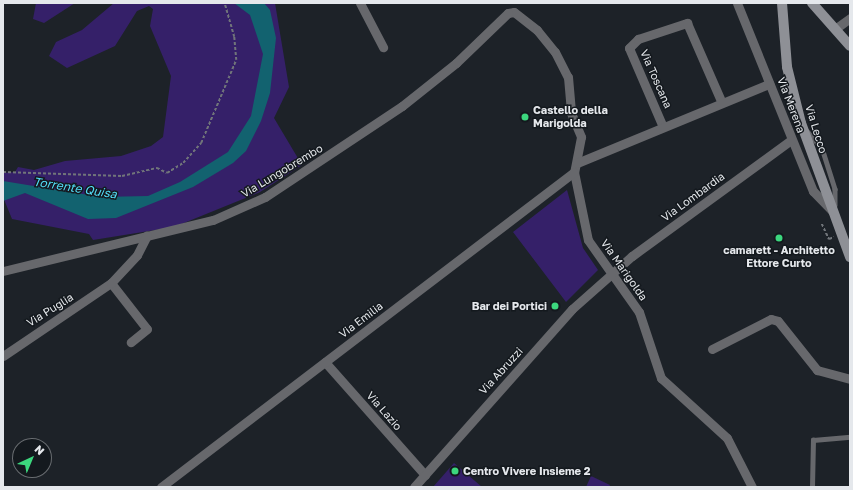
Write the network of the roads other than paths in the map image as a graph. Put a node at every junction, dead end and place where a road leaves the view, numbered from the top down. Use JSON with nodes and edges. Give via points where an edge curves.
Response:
{"nodes":[{"id":1,"x":360,"y":3,"type":"edge"},
{"id":2,"x":510,"y":3,"type":"edge"},
{"id":3,"x":737,"y":3,"type":"edge"},
{"id":4,"x":782,"y":3,"type":"edge"},
{"id":5,"x":812,"y":3,"type":"edge"},
{"id":6,"x":508,"y":13,"type":"junction"},
{"id":7,"x":850,"y":18,"type":"edge"},
{"id":8,"x":835,"y":29,"type":"junction"},
{"id":9,"x":850,"y":46,"type":"edge"},
{"id":10,"x":383,"y":47,"type":"dead end"},
{"id":11,"x":769,"y":84,"type":"junction"},
{"id":12,"x":721,"y":102,"type":"junction"},
{"id":13,"x":801,"y":123,"type":"junction"},
{"id":14,"x":663,"y":127,"type":"junction"},
{"id":15,"x":791,"y":140,"type":"junction"},
{"id":16,"x":575,"y":167,"type":"junction"},
{"id":17,"x":832,"y":211,"type":"junction"},
{"id":18,"x":836,"y":221,"type":"junction"},
{"id":19,"x":147,"y":234,"type":"junction"},
{"id":20,"x":850,"y":257,"type":"edge"},
{"id":21,"x":3,"y":271,"type":"edge"},
{"id":22,"x":611,"y":275,"type":"junction"},
{"id":23,"x":110,"y":283,"type":"junction"},
{"id":24,"x":131,"y":342,"type":"dead end"},
{"id":25,"x":712,"y":349,"type":"dead end"},
{"id":26,"x":3,"y":356,"type":"edge"},
{"id":27,"x":325,"y":362,"type":"junction"},
{"id":28,"x":850,"y":379,"type":"edge"},
{"id":29,"x":850,"y":437,"type":"edge"},
{"id":30,"x":425,"y":475,"type":"junction"},
{"id":31,"x":162,"y":487,"type":"edge"},
{"id":32,"x":414,"y":487,"type":"edge"},
{"id":33,"x":752,"y":487,"type":"edge"},
{"id":34,"x":812,"y":487,"type":"edge"}],
"edges":[{"from":1,"to":10,"type":"street"},
{"from":2,"to":6,"type":"street"},
{"from":3,"to":11,"type":"street","name":"Via Merena"},
{"from":4,"to":13,"type":"main road","name":"Via Lecco","via":[[787,67]]},
{"from":5,"to":8,"type":"main road"},
{"from":6,"to":16,"type":"street","name":"Via Marigolda","via":[[514,12],[537,30],[562,63],[571,91],[571,113],[581,136]]},
{"from":6,"to":19,"type":"street","name":"Via Lungobrembo","via":[[456,63],[402,106],[284,186],[213,220]]},
{"from":7,"to":8,"type":"street"},
{"from":8,"to":9,"type":"main road"},
{"from":11,"to":12,"type":"street","name":"Via Toscana"},
{"from":11,"to":15,"type":"street","name":"Via Merena"},
{"from":12,"to":14,"type":"street","name":"Via Toscana"},
{"from":12,"to":14,"type":"street","name":"Via Toscana","via":[[687,23],[638,39],[629,48]]},
{"from":13,"to":17,"type":"main road","name":"Via Lecco"},
{"from":13,"to":18,"type":"lane","via":[[822,148],[835,189]]},
{"from":14,"to":16,"type":"street","name":"Via Toscana"},
{"from":15,"to":17,"type":"street","name":"Via Merena","via":[[813,192]]},
{"from":15,"to":22,"type":"street","name":"Via Lombardia"},
{"from":16,"to":22,"type":"street","name":"Via Marigolda","via":[[588,240]]},
{"from":16,"to":27,"type":"street","name":"Via Emilia"},
{"from":17,"to":18,"type":"main road","name":"Via Lecco"},
{"from":18,"to":20,"type":"main road","name":"Via Lecco"},
{"from":19,"to":21,"type":"street","name":"Via Lungobrembo"},
{"from":19,"to":23,"type":"street","name":"Via Puglia","via":[[138,255]]},
{"from":22,"to":30,"type":"street","name":"Via Abruzzi","via":[[572,309]]},
{"from":22,"to":33,"type":"street","name":"Via Marigolda","via":[[638,312],[661,378],[727,438]]},
{"from":23,"to":24,"type":"street","via":[[147,329]]},
{"from":23,"to":26,"type":"street","name":"Via Puglia"},
{"from":25,"to":28,"type":"street","via":[[771,319],[778,321],[817,370]]},
{"from":27,"to":30,"type":"street","name":"Via Lazio"},
{"from":27,"to":31,"type":"street","name":"Via Emilia"},
{"from":29,"to":34,"type":"lane","via":[[814,440]]},
{"from":30,"to":32,"type":"street","name":"Via Abruzzi"}]}
